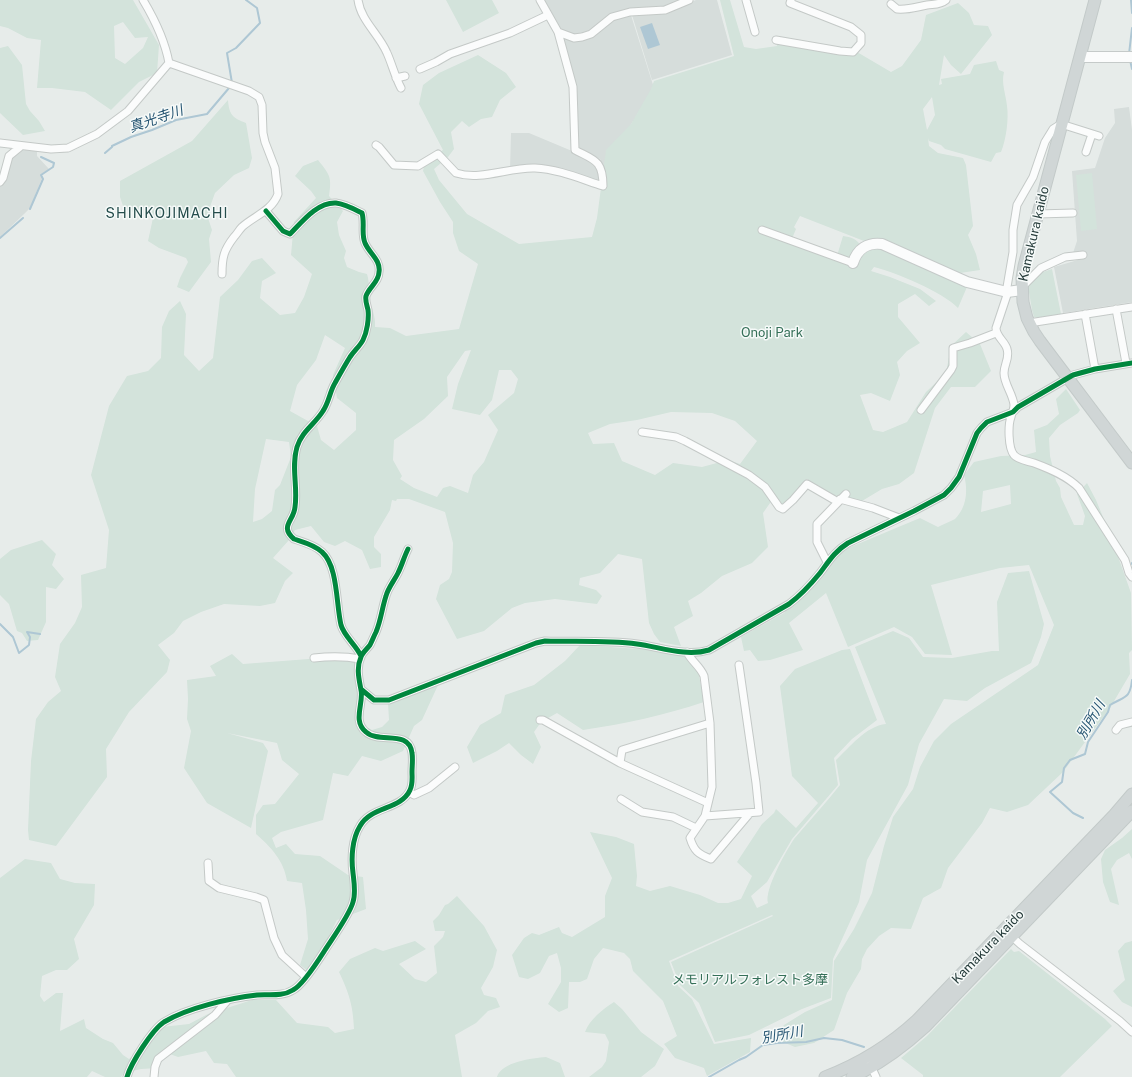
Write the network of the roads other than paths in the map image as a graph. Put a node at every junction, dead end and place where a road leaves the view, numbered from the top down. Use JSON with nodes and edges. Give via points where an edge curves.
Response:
{"nodes":[{"id":1,"x":143,"y":0,"type":"edge"},
{"id":2,"x":358,"y":0,"type":"edge"},
{"id":3,"x":540,"y":0,"type":"edge"},
{"id":4,"x":689,"y":0,"type":"edge"},
{"id":5,"x":746,"y":0,"type":"edge"},
{"id":6,"x":791,"y":0,"type":"edge"},
{"id":7,"x":946,"y":0,"type":"edge"},
{"id":8,"x":1095,"y":0,"type":"edge"},
{"id":9,"x":891,"y":4,"type":"dead end"},
{"id":10,"x":548,"y":15,"type":"junction"},
{"id":11,"x":558,"y":32,"type":"junction"},
{"id":12,"x":755,"y":32,"type":"dead end"},
{"id":13,"x":776,"y":40,"type":"dead end"},
{"id":14,"x":1080,"y":57,"type":"junction"},
{"id":15,"x":1127,"y":57,"type":"edge"},
{"id":16,"x":169,"y":63,"type":"junction"},
{"id":17,"x":420,"y":69,"type":"dead end"},
{"id":18,"x":405,"y":76,"type":"dead end"},
{"id":19,"x":396,"y":78,"type":"junction"},
{"id":20,"x":401,"y":88,"type":"dead end"},
{"id":21,"x":1061,"y":124,"type":"junction"},
{"id":22,"x":0,"y":143,"type":"edge"},
{"id":23,"x":376,"y":145,"type":"dead end"},
{"id":24,"x":20,"y":147,"type":"junction"},
{"id":25,"x":1086,"y":152,"type":"dead end"},
{"id":26,"x":0,"y":182,"type":"edge"},
{"id":27,"x":266,"y":210,"type":"junction"},
{"id":28,"x":1073,"y":213,"type":"dead end"},
{"id":29,"x":1038,"y":214,"type":"junction"},
{"id":30,"x":762,"y":230,"type":"dead end"},
{"id":31,"x":1083,"y":255,"type":"dead end"},
{"id":32,"x":853,"y":263,"type":"joint"},
{"id":33,"x":222,"y":274,"type":"dead end"},
{"id":34,"x":1022,"y":289,"type":"junction"},
{"id":35,"x":1007,"y":292,"type":"junction"},
{"id":36,"x":1132,"y":307,"type":"edge"},
{"id":37,"x":1116,"y":309,"type":"junction"},
{"id":38,"x":1086,"y":314,"type":"junction"},
{"id":39,"x":1029,"y":323,"type":"junction"},
{"id":40,"x":996,"y":333,"type":"junction"},
{"id":41,"x":1129,"y":363,"type":"edge"},
{"id":42,"x":1095,"y":369,"type":"junction"},
{"id":43,"x":1068,"y":379,"type":"junction"},
{"id":44,"x":921,"y":410,"type":"dead end"},
{"id":45,"x":1013,"y":412,"type":"junction"},
{"id":46,"x":642,"y":432,"type":"dead end"},
{"id":47,"x":1132,"y":463,"type":"edge"},
{"id":48,"x":846,"y":494,"type":"dead end"},
{"id":49,"x":839,"y":500,"type":"junction"},
{"id":50,"x":899,"y":518,"type":"junction"},
{"id":51,"x":408,"y":549,"type":"dead end"},
{"id":52,"x":827,"y":562,"type":"junction"},
{"id":53,"x":1132,"y":577,"type":"edge"},
{"id":54,"x":686,"y":652,"type":"junction"},
{"id":55,"x":314,"y":658,"type":"dead end"},
{"id":56,"x":360,"y":658,"type":"junction"},
{"id":57,"x":739,"y":665,"type":"dead end"},
{"id":58,"x":362,"y":690,"type":"junction"},
{"id":59,"x":540,"y":720,"type":"dead end"},
{"id":60,"x":1132,"y":722,"type":"edge"},
{"id":61,"x":710,"y":723,"type":"junction"},
{"id":62,"x":1116,"y":730,"type":"dead end"},
{"id":63,"x":620,"y":763,"type":"junction"},
{"id":64,"x":455,"y":767,"type":"dead end"},
{"id":65,"x":409,"y":792,"type":"junction"},
{"id":66,"x":1132,"y":794,"type":"edge"},
{"id":67,"x":621,"y":799,"type":"dead end"},
{"id":68,"x":708,"y":803,"type":"junction"},
{"id":69,"x":1132,"y":810,"type":"edge"},
{"id":70,"x":750,"y":813,"type":"junction"},
{"id":71,"x":705,"y":816,"type":"junction"},
{"id":72,"x":696,"y":828,"type":"junction"},
{"id":73,"x":208,"y":863,"type":"dead end"},
{"id":74,"x":1008,"y":933,"type":"junction"},
{"id":75,"x":306,"y":977,"type":"junction"},
{"id":76,"x":227,"y":1001,"type":"junction"},
{"id":77,"x":1132,"y":1032,"type":"edge"},
{"id":78,"x":871,"y":1067,"type":"edge"},
{"id":79,"x":127,"y":1077,"type":"edge"},
{"id":80,"x":154,"y":1077,"type":"edge"},
{"id":81,"x":825,"y":1077,"type":"edge"},
{"id":82,"x":852,"y":1077,"type":"edge"}],
"edges":[{"from":1,"to":16,"type":"street","via":[[162,39]]},
{"from":2,"to":19,"type":"street","via":[[366,21],[387,52]]},
{"from":3,"to":10,"type":"street"},
{"from":4,"to":11,"type":"street","via":[[666,10],[630,12],[612,17],[591,34],[582,37],[574,38]]},
{"from":5,"to":12,"type":"street"},
{"from":6,"to":13,"type":"street","via":[[790,3],[851,27],[860,35],[861,43],[853,52]]},
{"from":7,"to":9,"type":"street","via":[[940,4],[909,10],[897,9]]},
{"from":8,"to":14,"type":"main road","name":"Kamakura kaido"},
{"from":10,"to":11,"type":"street"},
{"from":10,"to":17,"type":"street","via":[[510,33],[450,54]]},
{"from":11,"to":23,"type":"street","via":[[573,87],[575,150],[598,162],[602,169],[603,186],[534,168],[474,175],[460,174],[438,154],[418,166],[394,165]]},
{"from":14,"to":15,"type":"street"},
{"from":14,"to":21,"type":"main road","name":"Kamakura kaido"},
{"from":16,"to":24,"type":"street","via":[[128,111],[97,134],[64,150]]},
{"from":16,"to":27,"type":"street","via":[[249,91],[261,100],[263,133],[278,191],[277,197]]},
{"from":18,"to":19,"type":"street"},
{"from":19,"to":20,"type":"street"},
{"from":21,"to":25,"type":"street","via":[[1095,135]]},
{"from":21,"to":29,"type":"main road","name":"Kamakura kaido"},
{"from":21,"to":35,"type":"street","via":[[1053,128],[1045,142],[1033,177],[1017,205]]},
{"from":22,"to":24,"type":"street"},
{"from":24,"to":26,"type":"street","via":[[9,156]]},
{"from":27,"to":33,"type":"street","via":[[242,227],[229,244],[224,252]]},
{"from":27,"to":56,"type":"street","via":[[283,231],[290,234],[311,213],[330,204],[344,205],[362,213],[365,242],[379,268],[379,275],[366,294],[368,321],[363,340],[333,385],[324,409],[305,431],[297,447],[294,470],[296,506],[287,525],[291,536],[323,552],[330,562],[342,626]]},
{"from":28,"to":29,"type":"street"},
{"from":29,"to":34,"type":"main road","name":"Kamakura kaido","via":[[1024,266]]},
{"from":30,"to":32,"type":"street"},
{"from":31,"to":34,"type":"street","via":[[1065,257],[1041,268]]},
{"from":32,"to":35,"type":"street","via":[[862,248],[882,244],[967,282]]},
{"from":34,"to":35,"type":"street"},
{"from":34,"to":39,"type":"main road","name":"Kamakura kaido"},
{"from":35,"to":40,"type":"street"},
{"from":36,"to":37,"type":"street"},
{"from":37,"to":38,"type":"street"},
{"from":37,"to":41,"type":"street"},
{"from":38,"to":39,"type":"street"},
{"from":38,"to":42,"type":"street"},
{"from":39,"to":43,"type":"main road","name":"Kamakura kaido"},
{"from":40,"to":44,"type":"street","via":[[953,348],[951,370]]},
{"from":40,"to":45,"type":"street","via":[[1007,348],[1008,360],[1004,374],[1014,405]]},
{"from":41,"to":42,"type":"street"},
{"from":42,"to":43,"type":"street"},
{"from":43,"to":45,"type":"street"},
{"from":43,"to":47,"type":"main road","name":"Kamakura kaido"},
{"from":45,"to":50,"type":"street","via":[[992,420],[981,428],[959,477],[951,488],[932,502]]},
{"from":45,"to":53,"type":"street","via":[[1010,450],[1017,458],[1071,480],[1079,488],[1125,560]]},
{"from":46,"to":49,"type":"street","via":[[676,437],[749,475],[765,487],[783,509],[807,484]]},
{"from":48,"to":49,"type":"street"},
{"from":49,"to":50,"type":"street","via":[[873,508]]},
{"from":49,"to":52,"type":"street","via":[[817,524],[817,542]]},
{"from":50,"to":52,"type":"street","via":[[848,543]]},
{"from":51,"to":56,"type":"street","via":[[386,595],[375,634]]},
{"from":52,"to":54,"type":"street","via":[[804,591],[789,604],[709,650],[701,653]]},
{"from":54,"to":58,"type":"street","via":[[636,644],[545,641],[389,700],[374,700]]},
{"from":54,"to":61,"type":"street","via":[[702,670]]},
{"from":55,"to":56,"type":"street"},
{"from":56,"to":58,"type":"street","via":[[358,675]]},
{"from":57,"to":70,"type":"street","via":[[759,812]]},
{"from":58,"to":65,"type":"street","via":[[359,720],[365,732],[373,736],[403,739],[410,747],[412,784]]},
{"from":59,"to":63,"type":"street"},
{"from":60,"to":62,"type":"street","via":[[1120,725]]},
{"from":61,"to":63,"type":"street","via":[[622,750]]},
{"from":61,"to":68,"type":"street","via":[[712,787]]},
{"from":63,"to":68,"type":"street"},
{"from":64,"to":65,"type":"street","via":[[429,788],[414,796]]},
{"from":65,"to":75,"type":"street","via":[[399,802],[369,816],[359,827],[352,860],[353,903]]},
{"from":66,"to":74,"type":"main road","name":"Kamakura kaido"},
{"from":67,"to":72,"type":"street","via":[[642,812],[673,817]]},
{"from":68,"to":71,"type":"street"},
{"from":69,"to":74,"type":"main road","name":"Kamakura kaido"},
{"from":70,"to":71,"type":"street"},
{"from":70,"to":72,"type":"street","via":[[711,859],[693,847],[690,838]]},
{"from":71,"to":72,"type":"street"},
{"from":73,"to":75,"type":"street","via":[[209,881],[219,888],[264,900],[274,938],[282,955]]},
{"from":74,"to":77,"type":"street"},
{"from":74,"to":78,"type":"main road","name":"Kamakura kaido","via":[[925,1027],[896,1051]]},
{"from":75,"to":76,"type":"street","via":[[298,988],[290,992]]},
{"from":76,"to":79,"type":"street","via":[[190,1011],[163,1023],[148,1040]]},
{"from":76,"to":80,"type":"street","via":[[215,1015],[158,1059]]},
{"from":78,"to":81,"type":"main road","name":"Kamakura kaido","via":[[850,1066]]},
{"from":78,"to":82,"type":"main road","name":"Kamakura kaido"}]}
